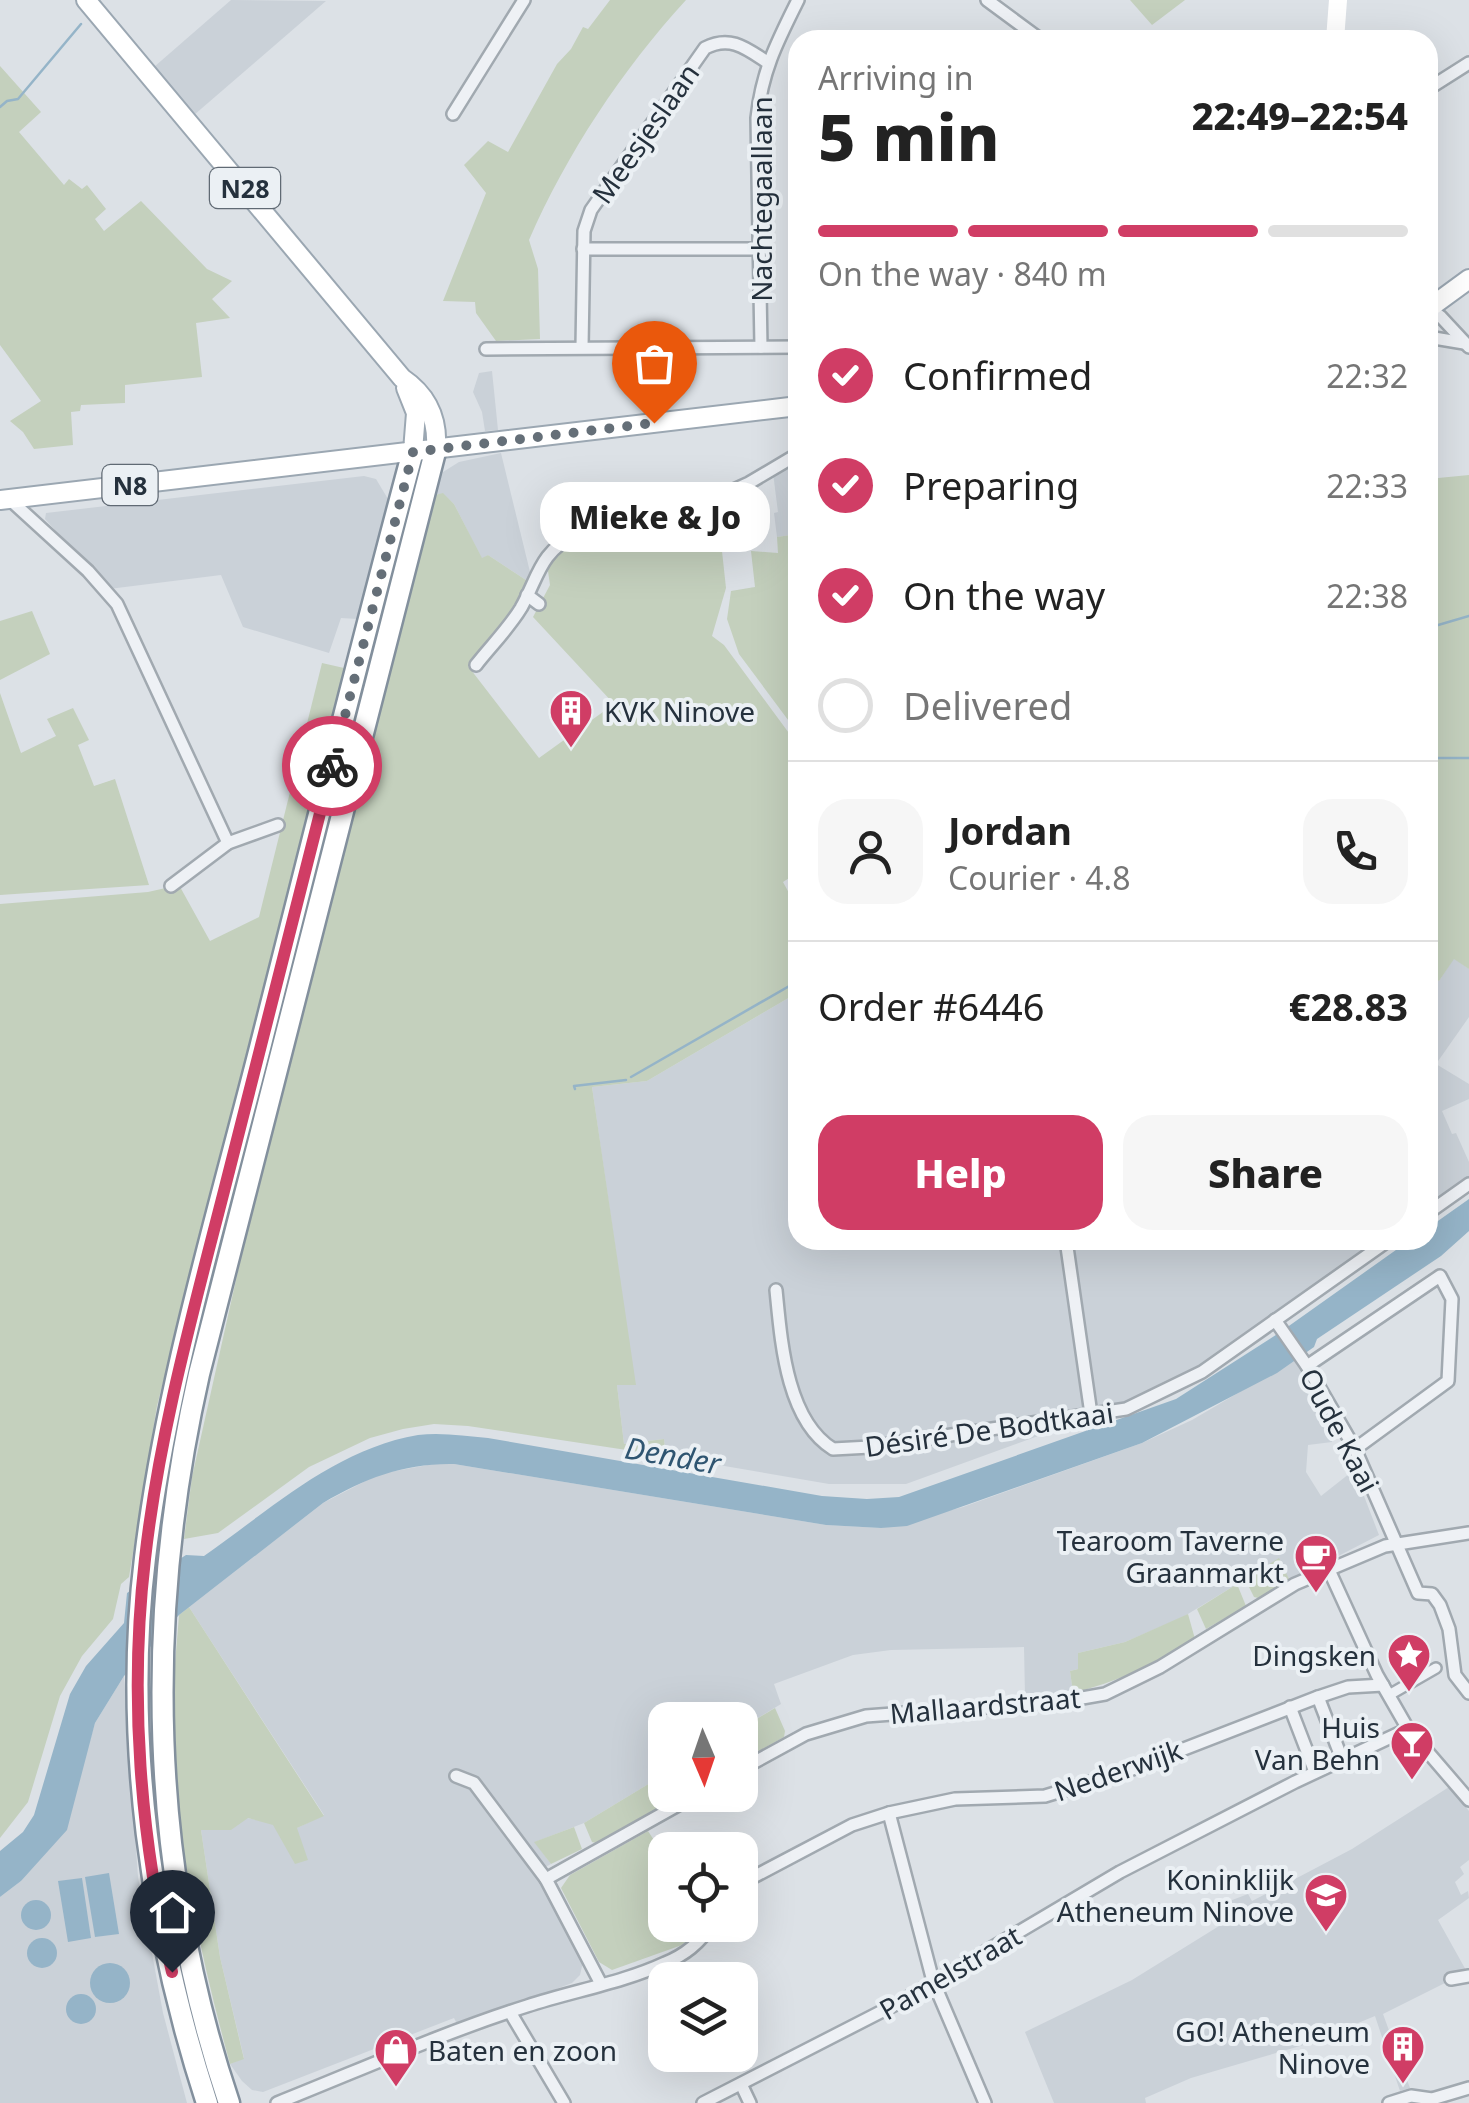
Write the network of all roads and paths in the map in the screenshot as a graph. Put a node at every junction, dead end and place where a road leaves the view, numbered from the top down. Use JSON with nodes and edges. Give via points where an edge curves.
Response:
{"nodes":[{"id":1,"x":86,"y":0,"type":"edge"},
{"id":2,"x":524,"y":0,"type":"edge"},
{"id":3,"x":798,"y":0,"type":"edge"},
{"id":4,"x":987,"y":0,"type":"edge"},
{"id":5,"x":1326,"y":0,"type":"edge"},
{"id":6,"x":1338,"y":0,"type":"edge"},
{"id":7,"x":1028,"y":30,"type":"edge"},
{"id":8,"x":1324,"y":30,"type":"edge"},
{"id":9,"x":1336,"y":30,"type":"edge"},
{"id":10,"x":767,"y":62,"type":"junction"},
{"id":11,"x":1469,"y":63,"type":"edge"},
{"id":12,"x":1438,"y":83,"type":"edge"},
{"id":13,"x":453,"y":114,"type":"dead end"},
{"id":14,"x":583,"y":249,"type":"junction"},
{"id":15,"x":759,"y":250,"type":"junction"},
{"id":16,"x":1469,"y":279,"type":"edge"},
{"id":17,"x":1438,"y":301,"type":"edge"},
{"id":18,"x":1438,"y":315,"type":"edge"},
{"id":19,"x":1438,"y":339,"type":"edge"},
{"id":20,"x":1467,"y":345,"type":"edge"},
{"id":21,"x":761,"y":346,"type":"junction"},
{"id":22,"x":582,"y":347,"type":"junction"},
{"id":23,"x":788,"y":347,"type":"edge"},
{"id":24,"x":486,"y":348,"type":"dead end"},
{"id":25,"x":402,"y":378,"type":"junction"},
{"id":26,"x":788,"y":407,"type":"edge"},
{"id":27,"x":436,"y":448,"type":"junction"},
{"id":28,"x":413,"y":452,"type":"junction"},
{"id":29,"x":788,"y":460,"type":"edge"},
{"id":30,"x":3,"y":497,"type":"edge"},
{"id":31,"x":527,"y":595,"type":"junction"},
{"id":32,"x":539,"y":604,"type":"dead end"},
{"id":33,"x":476,"y":665,"type":"dead end"},
{"id":34,"x":278,"y":825,"type":"dead end"},
{"id":35,"x":228,"y":843,"type":"junction"},
{"id":36,"x":171,"y":886,"type":"dead end"},
{"id":37,"x":1469,"y":1184,"type":"edge"},
{"id":38,"x":1438,"y":1206,"type":"edge"},
{"id":39,"x":1067,"y":1250,"type":"edge"},
{"id":40,"x":1375,"y":1250,"type":"edge"},
{"id":41,"x":776,"y":1290,"type":"dead end"},
{"id":42,"x":1277,"y":1322,"type":"junction"},
{"id":43,"x":1307,"y":1366,"type":"junction"},
{"id":44,"x":1091,"y":1414,"type":"junction"},
{"id":45,"x":1355,"y":1450,"type":"junction"},
{"id":46,"x":1469,"y":1533,"type":"edge"},
{"id":47,"x":1396,"y":1546,"type":"junction"},
{"id":48,"x":1330,"y":1570,"type":"junction"},
{"id":49,"x":1452,"y":1665,"type":"edge"},
{"id":50,"x":1386,"y":1690,"type":"junction"},
{"id":51,"x":1469,"y":1693,"type":"edge"},
{"id":52,"x":1318,"y":1697,"type":"junction"},
{"id":53,"x":1290,"y":1707,"type":"junction"},
{"id":54,"x":1408,"y":1729,"type":"junction"},
{"id":55,"x":1342,"y":1759,"type":"junction"},
{"id":56,"x":758,"y":1760,"type":"edge"},
{"id":57,"x":1315,"y":1772,"type":"junction"},
{"id":58,"x":456,"y":1776,"type":"dead end"},
{"id":59,"x":1469,"y":1800,"type":"edge"},
{"id":60,"x":665,"y":1812,"type":"edge"},
{"id":61,"x":889,"y":1813,"type":"junction"},
{"id":62,"x":758,"y":1875,"type":"edge"},
{"id":63,"x":546,"y":1878,"type":"junction"},
{"id":64,"x":698,"y":1942,"type":"edge"},
{"id":65,"x":1469,"y":1976,"type":"edge"},
{"id":66,"x":1451,"y":1978,"type":"dead end"},
{"id":67,"x":933,"y":1980,"type":"junction"},
{"id":68,"x":601,"y":1984,"type":"junction"},
{"id":69,"x":510,"y":2012,"type":"junction"},
{"id":70,"x":741,"y":2084,"type":"junction"},
{"id":71,"x":1469,"y":2088,"type":"edge"},
{"id":72,"x":280,"y":2102,"type":"edge"},
{"id":73,"x":207,"y":2103,"type":"edge"},
{"id":74,"x":229,"y":2103,"type":"edge"},
{"id":75,"x":564,"y":2103,"type":"edge"},
{"id":76,"x":703,"y":2103,"type":"edge"},
{"id":77,"x":750,"y":2103,"type":"edge"},
{"id":78,"x":985,"y":2103,"type":"edge"},
{"id":79,"x":1389,"y":2103,"type":"edge"}],
"edges":[{"from":1,"to":25,"type":"main road","number":"N28"},
{"from":2,"to":13,"type":"street"},
{"from":3,"to":10,"type":"street","name":"Nachtegaallaan"},
{"from":4,"to":7,"type":"street"},
{"from":5,"to":8,"type":"main road"},
{"from":6,"to":9,"type":"main road"},
{"from":10,"to":14,"type":"street","name":"Meesjeslaan","via":[[734,42],[714,43],[698,55],[590,210]]},
{"from":10,"to":15,"type":"street","name":"Nachtegaallaan","via":[[757,118]]},
{"from":11,"to":12,"type":"street"},
{"from":14,"to":15,"type":"street"},
{"from":14,"to":22,"type":"street","name":"Meesjeslaan"},
{"from":15,"to":21,"type":"street","name":"Nachtegaallaan"},
{"from":16,"to":17,"type":"main road"},
{"from":18,"to":20,"type":"street"},
{"from":19,"to":20,"type":"street"},
{"from":21,"to":22,"type":"street"},
{"from":21,"to":23,"type":"street"},
{"from":22,"to":24,"type":"street"},
{"from":25,"to":27,"type":"main road","number":"N28","via":[[430,407]]},
{"from":25,"to":28,"type":"main road","number":"N28","via":[[416,413]]},
{"from":26,"to":27,"type":"main road","number":"N8"},
{"from":27,"to":28,"type":"main road","number":"N8"},
{"from":27,"to":74,"type":"highway","number":"N28","via":[[204,1355],[172,1515],[160,1695],[168,1827],[180,1917]]},
{"from":28,"to":30,"type":"main road","number":"N8"},
{"from":28,"to":73,"type":"highway","number":"N28","via":[[178,1372],[149,1527],[140,1706],[147,1832],[178,2000]]},
{"from":29,"to":31,"type":"street","via":[[698,506],[564,540],[533,577]]},
{"from":30,"to":35,"type":"street","via":[[117,604]]},
{"from":31,"to":32,"type":"street"},
{"from":31,"to":33,"type":"street"},
{"from":34,"to":35,"type":"street"},
{"from":35,"to":36,"type":"street"},
{"from":37,"to":38,"type":"street"},
{"from":39,"to":44,"type":"street"},
{"from":40,"to":42,"type":"street","name":"Désiré De Bodtkaai"},
{"from":41,"to":44,"type":"street","name":"Désiré De Bodtkaai","via":[[783,1356],[803,1414],[810,1430],[833,1449]]},
{"from":42,"to":43,"type":"street","name":"Oude Kaai"},
{"from":42,"to":44,"type":"street","name":"Désiré De Bodtkaai","via":[[1165,1392],[1126,1410]]},
{"from":43,"to":45,"type":"street","name":"Oude Kaai"},
{"from":43,"to":45,"type":"street","via":[[1440,1276],[1452,1299],[1448,1381]]},
{"from":45,"to":47,"type":"street","name":"Oude Kaai"},
{"from":46,"to":47,"type":"street","name":"Mallaardstraat"},
{"from":47,"to":48,"type":"street","name":"Mallaardstraat"},
{"from":47,"to":49,"type":"street","name":"Oude Kaai","via":[[1418,1593],[1432,1594],[1440,1605]]},
{"from":48,"to":50,"type":"street"},
{"from":48,"to":56,"type":"street","name":"Mallaardstraat","via":[[1279,1592],[1160,1668],[1105,1694],[866,1716],[806,1734]]},
{"from":49,"to":50,"type":"street"},
{"from":49,"to":51,"type":"street","name":"Oude Kaai"},
{"from":50,"to":52,"type":"street","name":"Nederwijk","via":[[1348,1687]]},
{"from":50,"to":54,"type":"street"},
{"from":52,"to":53,"type":"street","name":"Nederwijk"},
{"from":52,"to":55,"type":"street"},
{"from":53,"to":57,"type":"street"},
{"from":53,"to":61,"type":"street","name":"Nederwijk","via":[[1045,1796],[955,1800]]},
{"from":54,"to":55,"type":"street","name":"Pamelstraat"},
{"from":54,"to":59,"type":"street"},
{"from":55,"to":57,"type":"street","name":"Pamelstraat"},
{"from":57,"to":67,"type":"street","name":"Pamelstraat","via":[[1120,1872]]},
{"from":58,"to":63,"type":"street","via":[[474,1783]]},
{"from":60,"to":63,"type":"street"},
{"from":61,"to":62,"type":"street","name":"Nederwijk"},
{"from":61,"to":67,"type":"street"},
{"from":63,"to":68,"type":"street"},
{"from":64,"to":68,"type":"street","via":[[663,1965]]},
{"from":65,"to":66,"type":"street"},
{"from":67,"to":70,"type":"street","name":"Pamelstraat"},
{"from":67,"to":78,"type":"street"},
{"from":68,"to":69,"type":"street"},
{"from":69,"to":72,"type":"street"},
{"from":69,"to":75,"type":"street"},
{"from":70,"to":76,"type":"street","name":"Pamelstraat"},
{"from":70,"to":77,"type":"street"},
{"from":71,"to":79,"type":"street"}]}
